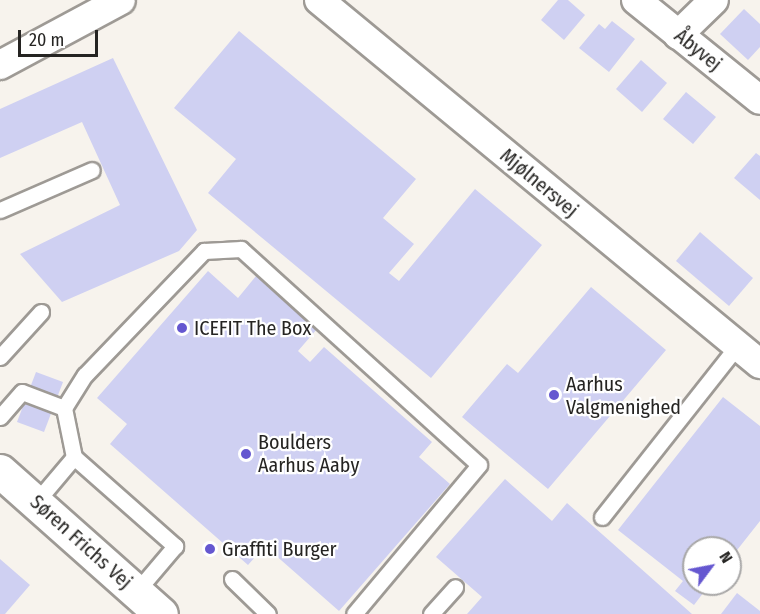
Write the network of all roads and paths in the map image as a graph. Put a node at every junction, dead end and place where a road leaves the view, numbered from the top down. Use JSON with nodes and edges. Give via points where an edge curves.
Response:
{"nodes":[{"id":1,"x":120,"y":0,"type":"edge"},
{"id":2,"x":319,"y":0,"type":"edge"},
{"id":3,"x":636,"y":0,"type":"edge"},
{"id":4,"x":714,"y":0,"type":"edge"},
{"id":5,"x":678,"y":35,"type":"junction"},
{"id":6,"x":0,"y":65,"type":"edge"},
{"id":7,"x":760,"y":100,"type":"edge"},
{"id":8,"x":92,"y":170,"type":"dead end"},
{"id":9,"x":0,"y":210,"type":"edge"},
{"id":10,"x":41,"y":312,"type":"dead end"},
{"id":11,"x":737,"y":346,"type":"junction"},
{"id":12,"x":0,"y":357,"type":"edge"},
{"id":13,"x":760,"y":364,"type":"edge"},
{"id":14,"x":64,"y":408,"type":"junction"},
{"id":15,"x":0,"y":417,"type":"edge"},
{"id":16,"x":74,"y":457,"type":"junction"},
{"id":17,"x":0,"y":471,"type":"edge"},
{"id":18,"x":36,"y":502,"type":"junction"},
{"id":19,"x":602,"y":517,"type":"dead end"},
{"id":20,"x":232,"y":579,"type":"dead end"},
{"id":21,"x":455,"y":587,"type":"dead end"},
{"id":22,"x":136,"y":592,"type":"junction"},
{"id":23,"x":161,"y":614,"type":"edge"},
{"id":24,"x":268,"y":614,"type":"edge"},
{"id":25,"x":354,"y":614,"type":"edge"},
{"id":26,"x":431,"y":614,"type":"edge"}],
"edges":[{"from":1,"to":6,"type":"street"},
{"from":2,"to":11,"type":"street","name":"Mjølnersvej"},
{"from":3,"to":5,"type":"street","name":"Åbyvej"},
{"from":4,"to":5,"type":"street"},
{"from":5,"to":7,"type":"street","name":"Åbyvej"},
{"from":8,"to":9,"type":"lane"},
{"from":10,"to":12,"type":"lane"},
{"from":11,"to":13,"type":"street","name":"Mjølnersvej"},
{"from":11,"to":19,"type":"lane"},
{"from":14,"to":15,"type":"lane","via":[[22,392]]},
{"from":14,"to":16,"type":"lane"},
{"from":14,"to":25,"type":"lane","via":[[85,375],[204,251],[241,249],[479,465]]},
{"from":16,"to":18,"type":"lane"},
{"from":16,"to":22,"type":"lane","via":[[175,546]]},
{"from":17,"to":18,"type":"street","name":"Søren Frichs Vej"},
{"from":18,"to":22,"type":"street","name":"Søren Frichs Vej"},
{"from":20,"to":24,"type":"lane"},
{"from":21,"to":26,"type":"lane"},
{"from":22,"to":23,"type":"street","name":"Søren Frichs Vej"}]}
